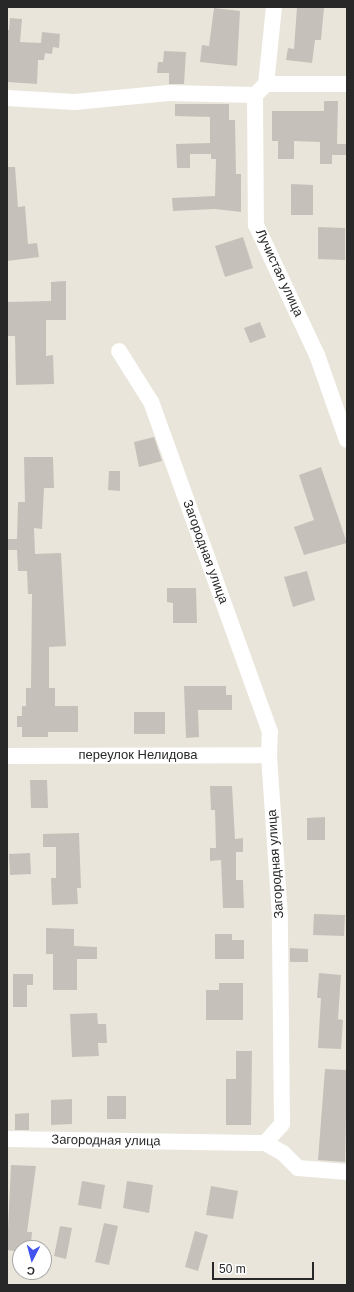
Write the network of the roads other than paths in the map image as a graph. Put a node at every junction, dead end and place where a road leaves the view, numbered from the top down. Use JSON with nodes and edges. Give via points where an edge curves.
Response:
{"nodes":[{"id":1,"x":274,"y":7,"type":"edge"},
{"id":2,"x":266,"y":84,"type":"junction"},
{"id":3,"x":347,"y":84,"type":"edge"},
{"id":4,"x":255,"y":95,"type":"junction"},
{"id":5,"x":7,"y":98,"type":"edge"},
{"id":6,"x":119,"y":351,"type":"dead end"},
{"id":7,"x":347,"y":440,"type":"edge"},
{"id":8,"x":269,"y":755,"type":"junction"},
{"id":9,"x":7,"y":756,"type":"edge"},
{"id":10,"x":7,"y":1139,"type":"edge"},
{"id":11,"x":265,"y":1143,"type":"junction"},
{"id":12,"x":347,"y":1172,"type":"edge"}],
"edges":[{"from":1,"to":2,"type":"street"},
{"from":2,"to":3,"type":"street"},
{"from":2,"to":4,"type":"street"},
{"from":4,"to":5,"type":"street","via":[[169,93],[75,102]]},
{"from":4,"to":7,"type":"street","name":"Лучистая улица","via":[[256,224],[317,355]]},
{"from":6,"to":8,"type":"street","name":"Загородная улица","via":[[151,402],[270,732]]},
{"from":8,"to":9,"type":"street","name":"переулок Нелидова"},
{"from":8,"to":11,"type":"street","name":"Загородная улица","via":[[280,917],[282,1124]]},
{"from":10,"to":11,"type":"street","name":"Загородная улица"},
{"from":11,"to":12,"type":"street","via":[[283,1153],[298,1168]]}]}
